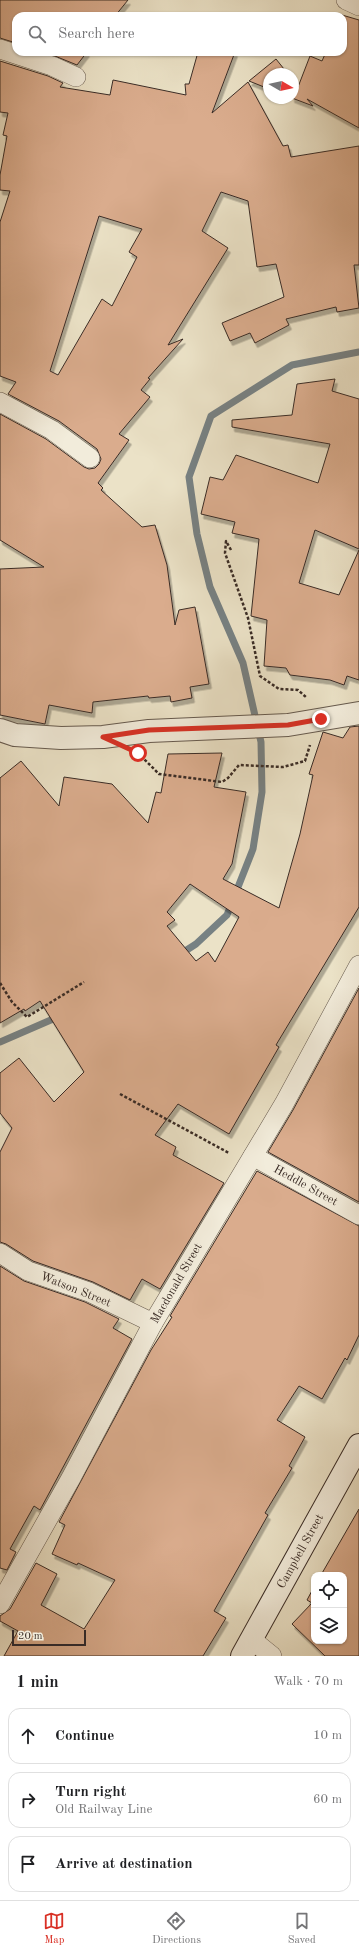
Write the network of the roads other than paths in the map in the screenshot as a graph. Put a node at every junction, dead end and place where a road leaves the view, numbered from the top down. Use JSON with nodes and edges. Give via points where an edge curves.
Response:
{"nodes":[{"id":1,"x":346,"y":0,"type":"edge"},
{"id":2,"x":359,"y":6,"type":"edge"},
{"id":3,"x":0,"y":49,"type":"edge"},
{"id":4,"x":12,"y":53,"type":"edge"},
{"id":5,"x":21,"y":56,"type":"edge"},
{"id":6,"x":76,"y":78,"type":"dead end"},
{"id":7,"x":0,"y":402,"type":"edge"},
{"id":8,"x":90,"y":458,"type":"dead end"},
{"id":9,"x":359,"y":713,"type":"edge"},
{"id":10,"x":0,"y":730,"type":"edge"},
{"id":11,"x":359,"y":965,"type":"edge"},
{"id":12,"x":251,"y":1160,"type":"junction"},
{"id":13,"x":359,"y":1215,"type":"edge"},
{"id":14,"x":0,"y":1253,"type":"edge"},
{"id":15,"x":153,"y":1323,"type":"junction"},
{"id":16,"x":359,"y":1445,"type":"edge"},
{"id":17,"x":0,"y":1604,"type":"edge"},
{"id":18,"x":246,"y":1647,"type":"edge"},
{"id":19,"x":272,"y":1656,"type":"edge"}],
"edges":[{"from":1,"to":2,"type":"street"},
{"from":3,"to":4,"type":"street"},
{"from":5,"to":6,"type":"street","via":[[52,66]]},
{"from":7,"to":8,"type":"street","via":[[52,430]]},
{"from":9,"to":10,"type":"street","via":[[288,725],[149,730],[103,737],[61,738],[15,734]]},
{"from":11,"to":12,"type":"street","name":"Macdonald Street","via":[[288,1098]]},
{"from":12,"to":13,"type":"street","name":"Heddle Street"},
{"from":12,"to":15,"type":"street","name":"Macdonald Street"},
{"from":14,"to":15,"type":"street","name":"Watson Street","via":[[28,1270],[89,1292]]},
{"from":15,"to":17,"type":"street","name":"Macdonald Street","via":[[71,1478]]},
{"from":16,"to":18,"type":"street","name":"Campbell Street"},
{"from":18,"to":19,"type":"street"}]}
